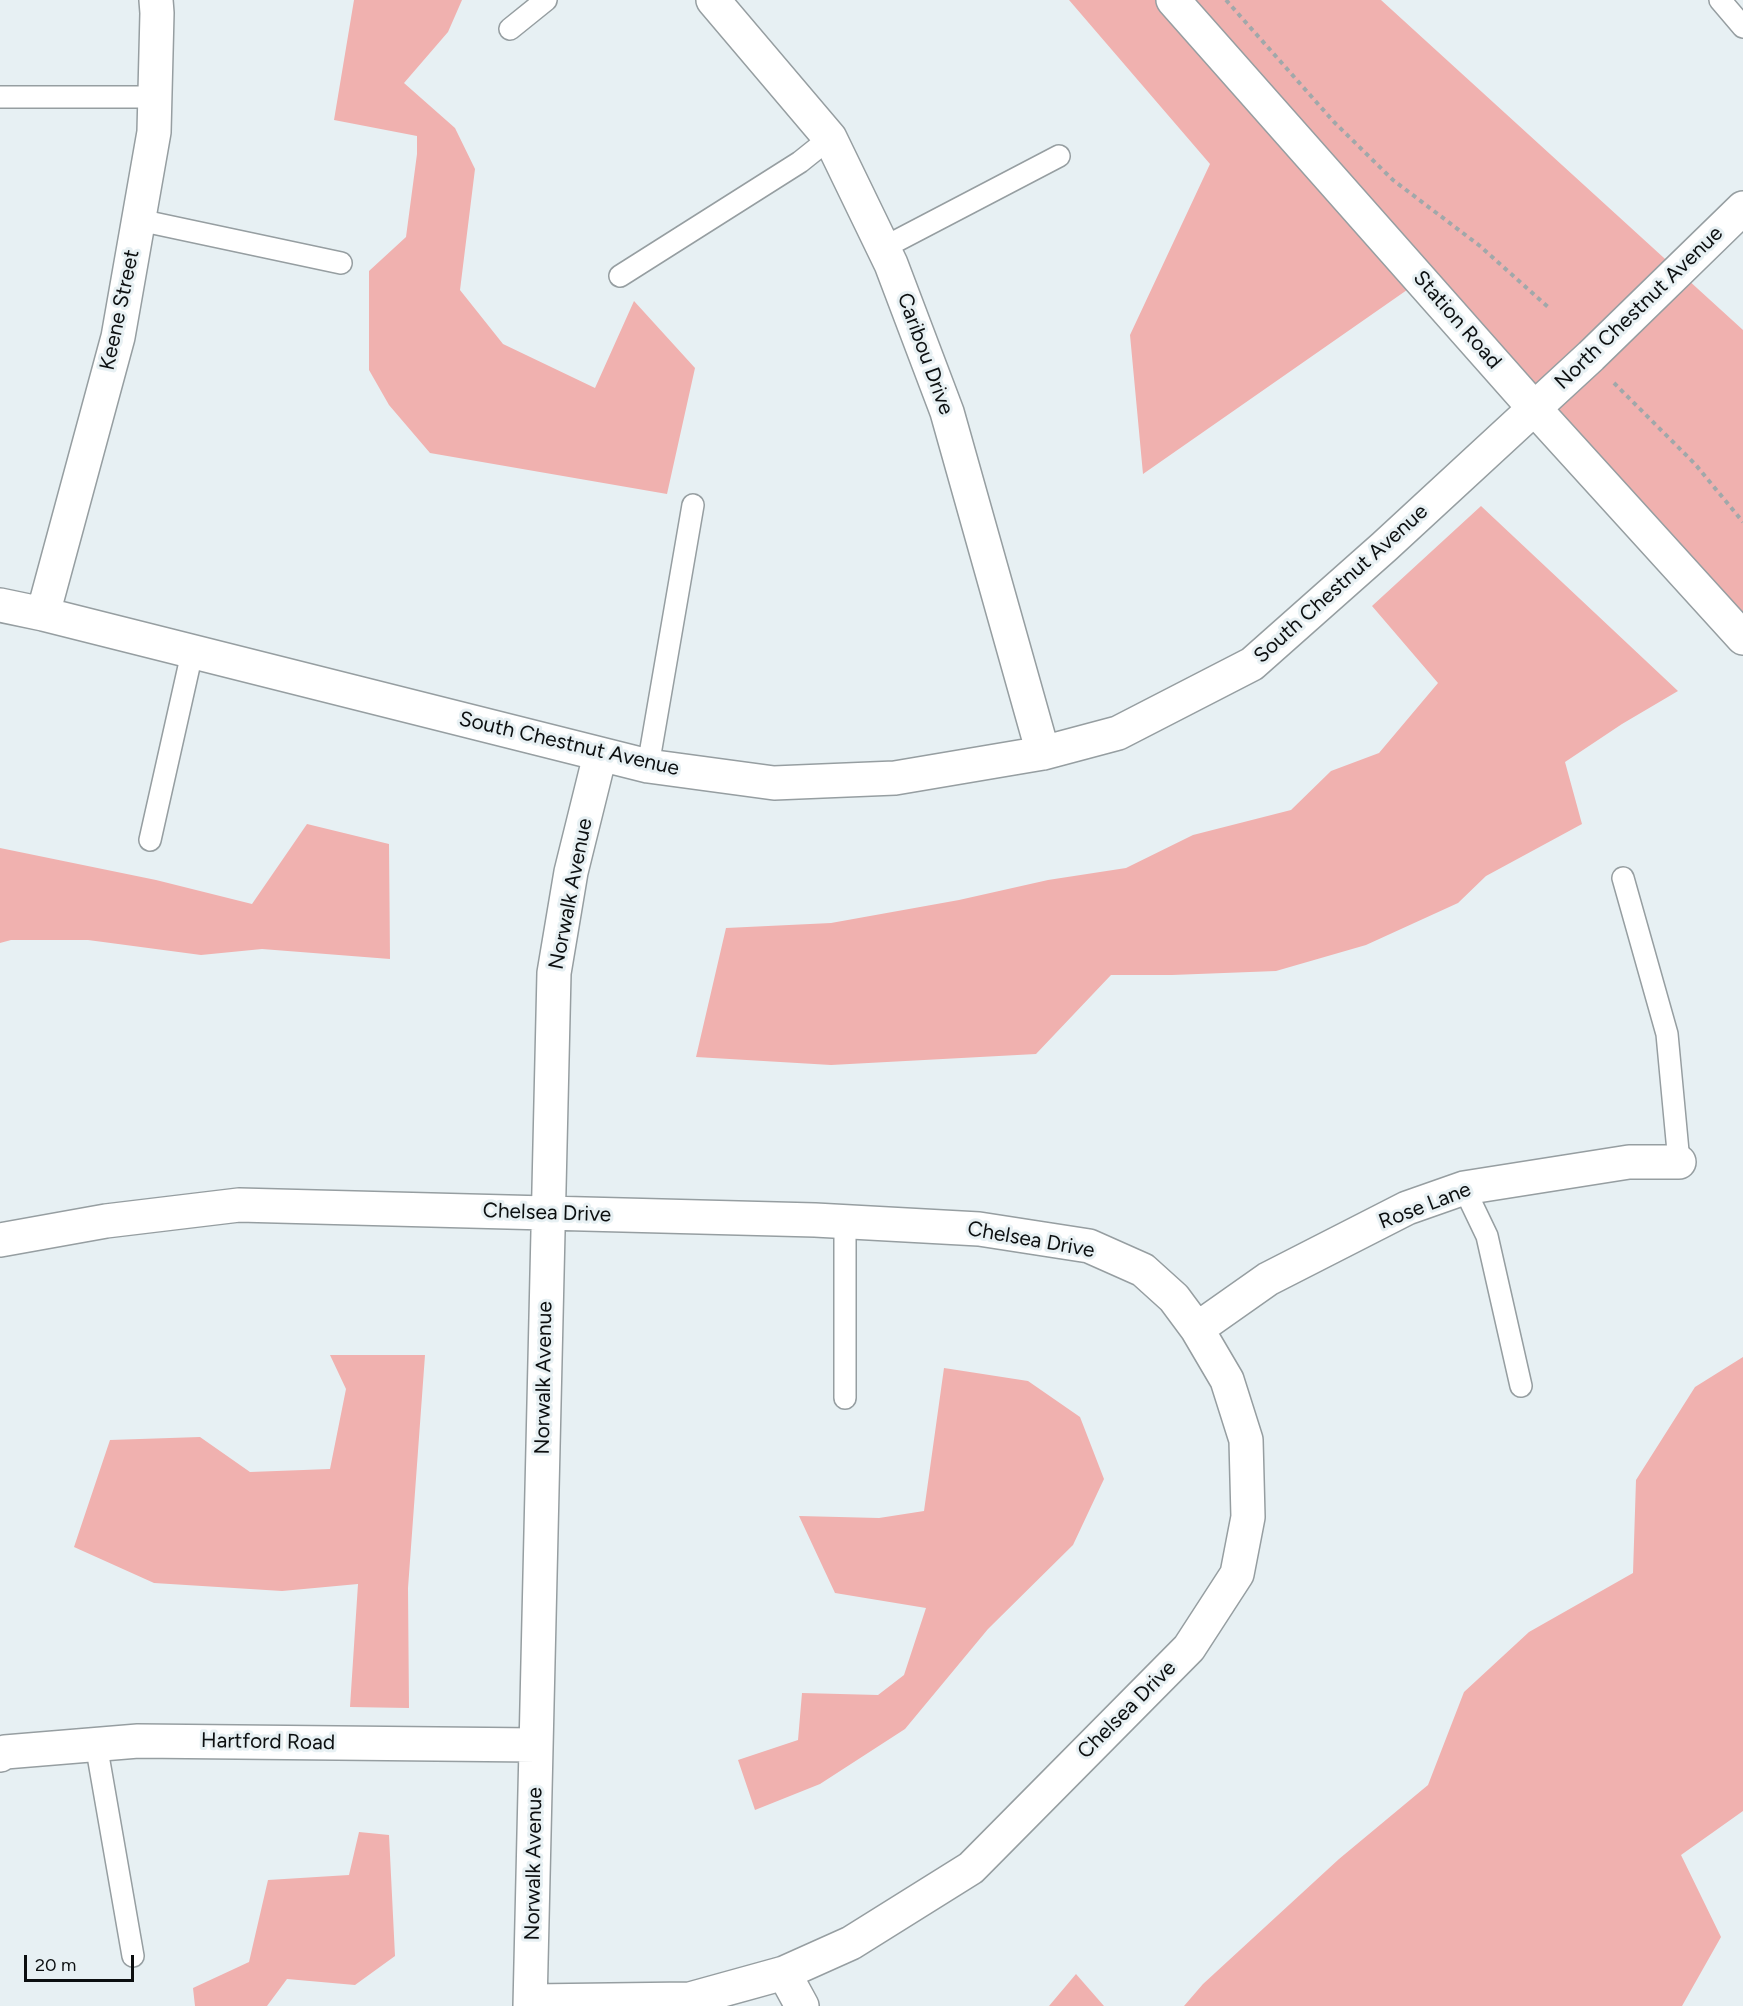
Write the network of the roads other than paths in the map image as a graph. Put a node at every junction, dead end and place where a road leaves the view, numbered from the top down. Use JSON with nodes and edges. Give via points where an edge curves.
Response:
{"nodes":[{"id":1,"x":156,"y":0,"type":"edge"},
{"id":2,"x":546,"y":0,"type":"edge"},
{"id":3,"x":713,"y":0,"type":"edge"},
{"id":4,"x":1173,"y":0,"type":"edge"},
{"id":5,"x":1720,"y":0,"type":"edge"},
{"id":6,"x":1743,"y":27,"type":"edge"},
{"id":7,"x":510,"y":29,"type":"dead end"},
{"id":8,"x":0,"y":97,"type":"edge"},
{"id":9,"x":155,"y":97,"type":"junction"},
{"id":10,"x":830,"y":138,"type":"junction"},
{"id":11,"x":1059,"y":156,"type":"dead end"},
{"id":12,"x":1743,"y":208,"type":"edge"},
{"id":13,"x":139,"y":220,"type":"junction"},
{"id":14,"x":883,"y":248,"type":"junction"},
{"id":15,"x":341,"y":263,"type":"dead end"},
{"id":16,"x":620,"y":276,"type":"dead end"},
{"id":17,"x":1534,"y":408,"type":"junction"},
{"id":18,"x":693,"y":505,"type":"dead end"},
{"id":19,"x":0,"y":605,"type":"edge"},
{"id":20,"x":43,"y":614,"type":"junction"},
{"id":21,"x":1743,"y":638,"type":"edge"},
{"id":22,"x":192,"y":652,"type":"junction"},
{"id":23,"x":1043,"y":753,"type":"junction"},
{"id":24,"x":600,"y":755,"type":"junction"},
{"id":25,"x":648,"y":766,"type":"junction"},
{"id":26,"x":150,"y":840,"type":"dead end"},
{"id":27,"x":1623,"y":878,"type":"dead end"},
{"id":28,"x":1679,"y":1162,"type":"joint"},
{"id":29,"x":1464,"y":1188,"type":"junction"},
{"id":30,"x":548,"y":1213,"type":"junction"},
{"id":31,"x":845,"y":1222,"type":"junction"},
{"id":32,"x":0,"y":1240,"type":"edge"},
{"id":33,"x":1197,"y":1329,"type":"junction"},
{"id":34,"x":1521,"y":1386,"type":"dead end"},
{"id":35,"x":845,"y":1398,"type":"dead end"},
{"id":36,"x":96,"y":1744,"type":"junction"},
{"id":37,"x":536,"y":1745,"type":"junction"},
{"id":38,"x":0,"y":1755,"type":"edge"},
{"id":39,"x":134,"y":1956,"type":"dead end"},
{"id":40,"x":784,"y":1973,"type":"junction"},
{"id":41,"x":530,"y":2004,"type":"edge"},
{"id":42,"x":802,"y":2006,"type":"edge"}],
"edges":[{"from":1,"to":9,"type":"street","name":"Keene Street"},
{"from":2,"to":7,"type":"lane"},
{"from":3,"to":10,"type":"street","name":"Caribou Drive"},
{"from":4,"to":17,"type":"street","name":"Station Road"},
{"from":5,"to":6,"type":"lane"},
{"from":8,"to":9,"type":"lane"},
{"from":9,"to":13,"type":"street","name":"Keene Street"},
{"from":10,"to":14,"type":"street","name":"Caribou Drive"},
{"from":10,"to":16,"type":"lane","via":[[800,162]]},
{"from":11,"to":14,"type":"lane"},
{"from":12,"to":17,"type":"street","name":"North Chestnut Avenue"},
{"from":13,"to":15,"type":"lane"},
{"from":13,"to":20,"type":"street","name":"Keene Street","via":[[118,337]]},
{"from":14,"to":23,"type":"street","name":"Caribou Drive","via":[[947,412]]},
{"from":17,"to":21,"type":"street","name":"Station Road"},
{"from":17,"to":23,"type":"street","name":"South Chestnut Avenue","via":[[1252,664],[1118,733]]},
{"from":18,"to":25,"type":"lane"},
{"from":19,"to":20,"type":"street","name":"South Chestnut Avenue"},
{"from":20,"to":22,"type":"street","name":"South Chestnut Avenue"},
{"from":22,"to":24,"type":"street","name":"South Chestnut Avenue"},
{"from":22,"to":26,"type":"lane"},
{"from":23,"to":25,"type":"street","name":"South Chestnut Avenue","via":[[895,778],[774,783]]},
{"from":24,"to":25,"type":"street","name":"South Chestnut Avenue"},
{"from":24,"to":30,"type":"street","name":"Norwalk Avenue","via":[[571,872],[554,973]]},
{"from":27,"to":28,"type":"lane","via":[[1667,1034]]},
{"from":28,"to":29,"type":"street","name":"Rose Lane","via":[[1629,1162]]},
{"from":29,"to":33,"type":"street","name":"Rose Lane","via":[[1407,1209],[1268,1280]]},
{"from":29,"to":34,"type":"lane","via":[[1487,1236]]},
{"from":30,"to":31,"type":"street","name":"Chelsea Drive"},
{"from":30,"to":32,"type":"street","name":"Chelsea Drive","via":[[240,1205],[106,1221]]},
{"from":30,"to":37,"type":"street","name":"Norwalk Avenue"},
{"from":31,"to":33,"type":"street","name":"Chelsea Drive","via":[[980,1229],[1089,1246],[1143,1270],[1174,1298]]},
{"from":31,"to":35,"type":"lane"},
{"from":33,"to":40,"type":"street","name":"Chelsea Drive","via":[[1227,1380],[1246,1440],[1248,1517],[1237,1574],[1189,1648],[971,1868],[851,1943]]},
{"from":36,"to":37,"type":"street","name":"Hartford Road","via":[[138,1741]]},
{"from":36,"to":38,"type":"street","name":"Hartford Road"},
{"from":36,"to":39,"type":"lane"},
{"from":37,"to":41,"type":"street","name":"Norwalk Avenue"},
{"from":40,"to":41,"type":"street","name":"Chelsea Drive","via":[[690,1999]]},
{"from":40,"to":42,"type":"street"}]}
